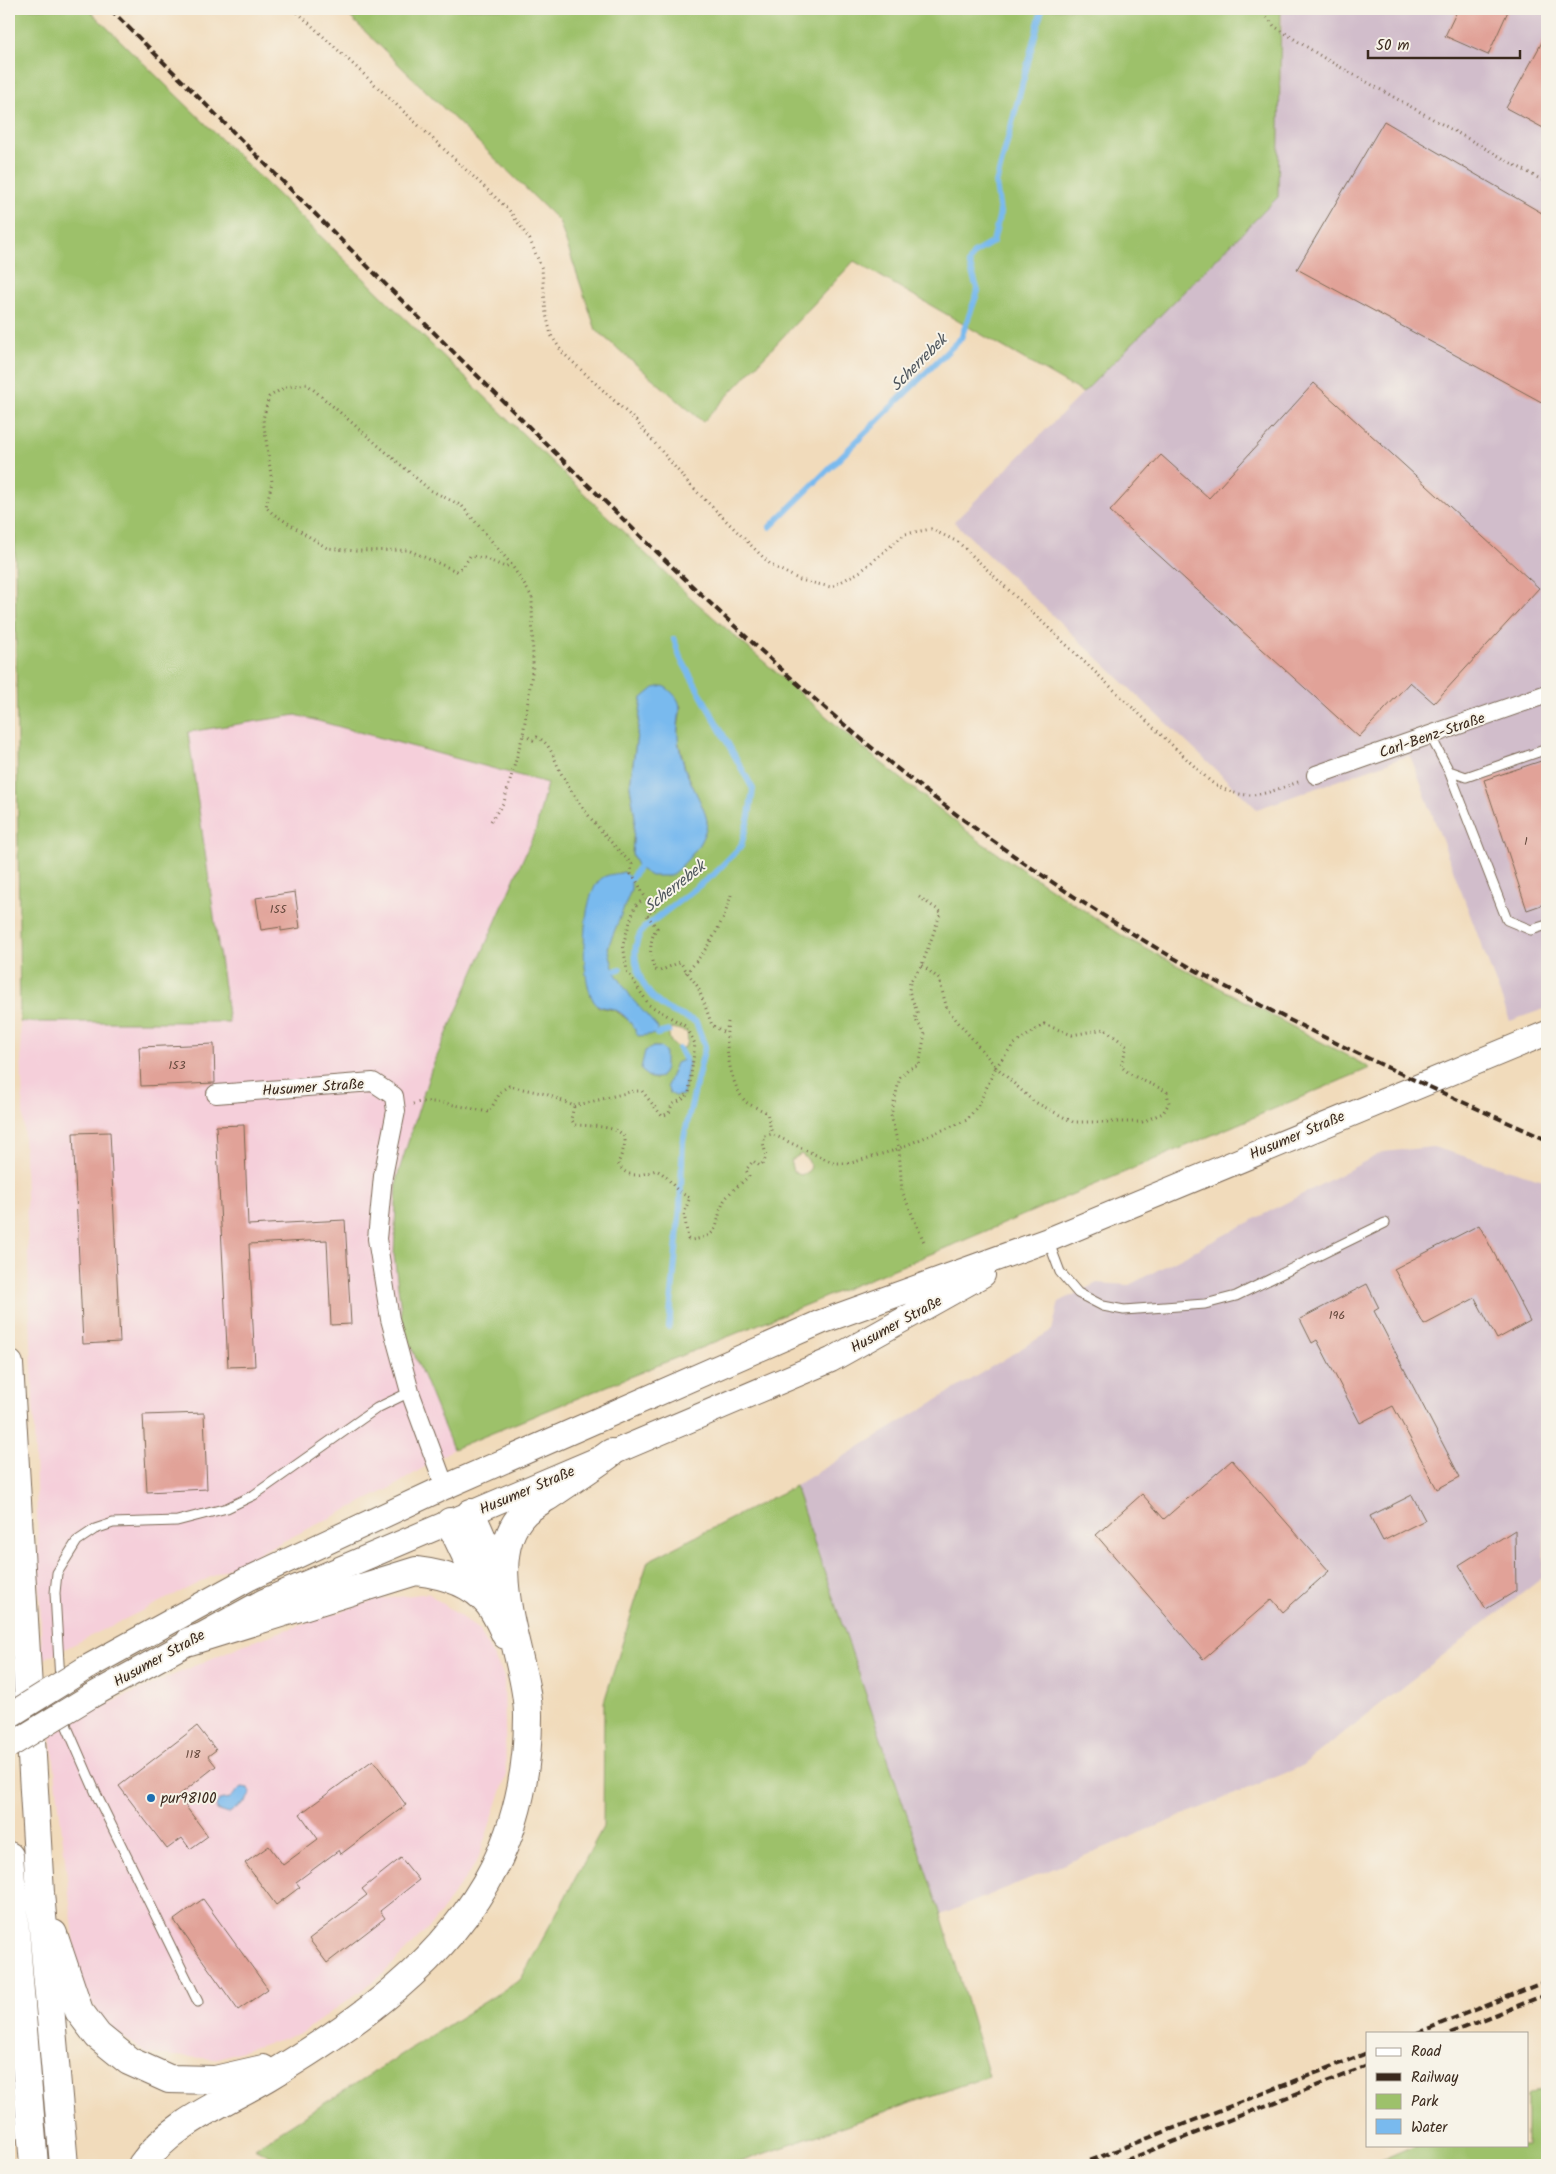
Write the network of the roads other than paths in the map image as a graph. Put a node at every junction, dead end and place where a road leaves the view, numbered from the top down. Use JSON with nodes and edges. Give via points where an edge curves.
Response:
{"nodes":[{"id":1,"x":1547,"y":694,"type":"edge"},
{"id":2,"x":1430,"y":735,"type":"junction"},
{"id":3,"x":1547,"y":749,"type":"edge"},
{"id":4,"x":1449,"y":771,"type":"junction"},
{"id":5,"x":1316,"y":775,"type":"road end"},
{"id":6,"x":1547,"y":925,"type":"edge"},
{"id":7,"x":1547,"y":1033,"type":"edge"},
{"id":8,"x":216,"y":1094,"type":"dead end"},
{"id":9,"x":1385,"y":1223,"type":"dead end"},
{"id":10,"x":1048,"y":1240,"type":"junction"},
{"id":11,"x":9,"y":1364,"type":"edge"},
{"id":12,"x":410,"y":1392,"type":"junction"},
{"id":13,"x":611,"y":1454,"type":"junction"},
{"id":14,"x":445,"y":1487,"type":"junction"},
{"id":15,"x":461,"y":1518,"type":"junction"},
{"id":16,"x":498,"y":1599,"type":"junction"},
{"id":17,"x":190,"y":1641,"type":"junction"},
{"id":18,"x":9,"y":1716,"type":"edge"},
{"id":19,"x":9,"y":1746,"type":"edge"},
{"id":20,"x":9,"y":1856,"type":"edge"},
{"id":21,"x":40,"y":1893,"type":"junction"},
{"id":22,"x":198,"y":2002,"type":"dead end"},
{"id":23,"x":302,"y":2055,"type":"junction"},
{"id":24,"x":34,"y":2165,"type":"edge"},
{"id":25,"x":64,"y":2165,"type":"edge"},
{"id":26,"x":142,"y":2165,"type":"edge"}],
"edges":[{"from":1,"to":2,"type":"street","name":"Carl-Benz-Straße"},
{"from":2,"to":4,"type":"lane"},
{"from":2,"to":5,"type":"street","name":"Carl-Benz-Straße"},
{"from":3,"to":4,"type":"lane","via":[[1466,777]]},
{"from":4,"to":6,"type":"lane","via":[[1507,920],[1531,930]]},
{"from":7,"to":10,"type":"main road","name":"Husumer Straße"},
{"from":8,"to":12,"type":"street","name":"Husumer Straße","via":[[373,1082],[394,1096],[396,1111],[383,1176],[377,1239],[390,1319]]},
{"from":9,"to":10,"type":"lane","via":[[1236,1296],[1205,1304],[1124,1310],[1103,1306],[1078,1293],[1060,1272]]},
{"from":10,"to":13,"type":"main road","name":"Husumer Straße","via":[[831,1360]]},
{"from":10,"to":14,"type":"main road","name":"Husumer Straße","via":[[821,1322]]},
{"from":11,"to":21,"type":"highway"},
{"from":12,"to":14,"type":"street"},
{"from":12,"to":22,"type":"lane","via":[[377,1408],[254,1494],[227,1508],[177,1521],[113,1523],[95,1529],[77,1541],[57,1573],[55,1593],[61,1688],[67,1727],[98,1798]]},
{"from":13,"to":15,"type":"main road","name":"Husumer Straße"},
{"from":13,"to":16,"type":"highway","via":[[525,1512],[508,1539]]},
{"from":14,"to":15,"type":"main road"},
{"from":14,"to":18,"type":"main road","name":"Husumer Straße","bridge":true,"via":[[248,1579],[86,1668]]},
{"from":15,"to":16,"type":"highway"},
{"from":15,"to":17,"type":"main road","name":"Husumer Straße","via":[[264,1601]]},
{"from":16,"to":17,"type":"highway","via":[[441,1574],[416,1570]]},
{"from":16,"to":23,"type":"highway","via":[[520,1666],[528,1715],[518,1804],[494,1869],[459,1921],[393,1992]]},
{"from":17,"to":19,"type":"main road","name":"Husumer Straße","bridge":true},
{"from":20,"to":24,"type":"highway"},
{"from":21,"to":23,"type":"highway","via":[[79,2011],[98,2036],[128,2061],[169,2080],[215,2080]]},
{"from":21,"to":25,"type":"highway"},
{"from":23,"to":26,"type":"highway","via":[[188,2121],[153,2149]]}]}
